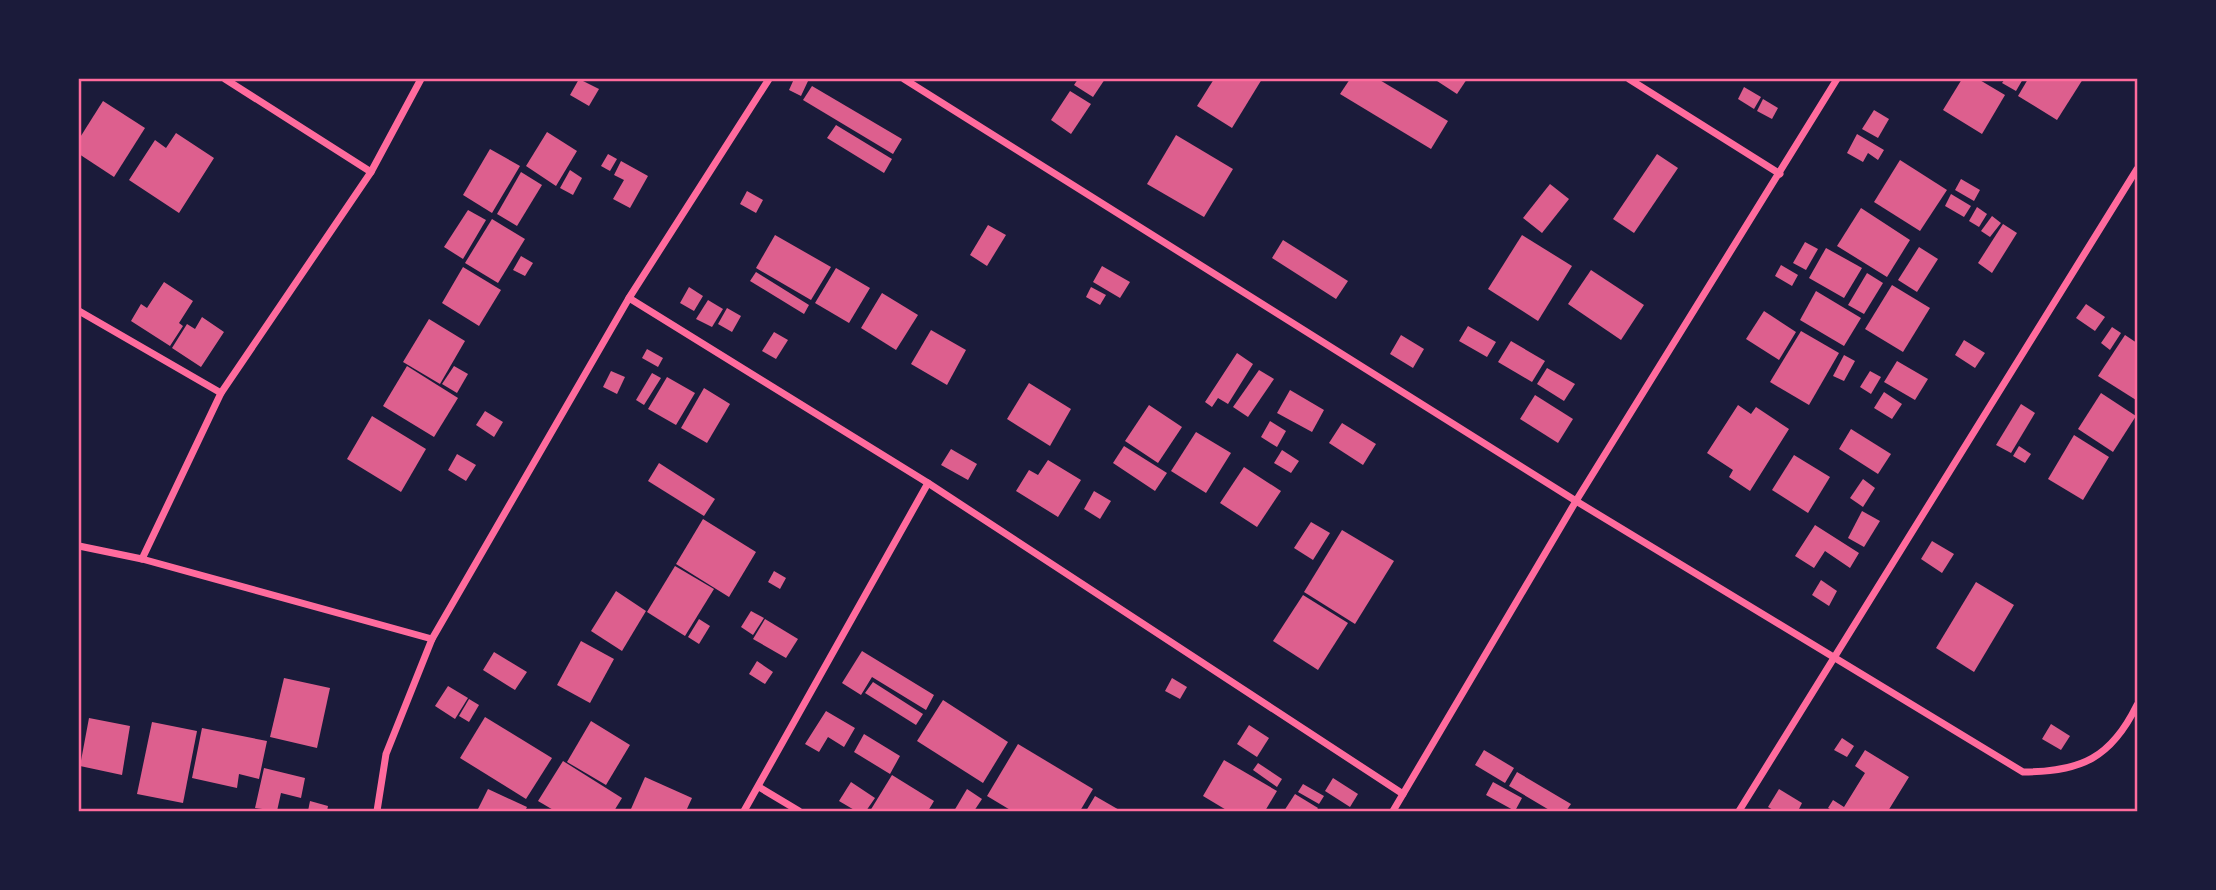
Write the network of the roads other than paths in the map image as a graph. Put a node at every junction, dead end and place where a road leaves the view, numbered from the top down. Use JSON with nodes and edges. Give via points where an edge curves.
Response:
{"nodes":[{"id":1,"x":225,"y":79,"type":"edge"},
{"id":2,"x":421,"y":79,"type":"edge"},
{"id":3,"x":769,"y":79,"type":"edge"},
{"id":4,"x":904,"y":79,"type":"edge"},
{"id":5,"x":1629,"y":79,"type":"edge"},
{"id":6,"x":1837,"y":79,"type":"edge"},
{"id":7,"x":2137,"y":169,"type":"edge"},
{"id":8,"x":371,"y":172,"type":"junction"},
{"id":9,"x":1780,"y":174,"type":"junction"},
{"id":10,"x":629,"y":298,"type":"junction"},
{"id":11,"x":79,"y":311,"type":"edge"},
{"id":12,"x":221,"y":393,"type":"junction"},
{"id":13,"x":928,"y":483,"type":"junction"},
{"id":14,"x":1576,"y":501,"type":"junction"},
{"id":15,"x":79,"y":545,"type":"edge"},
{"id":16,"x":142,"y":558,"type":"junction"},
{"id":17,"x":432,"y":639,"type":"junction"},
{"id":18,"x":1834,"y":658,"type":"junction"},
{"id":19,"x":2137,"y":705,"type":"edge"},
{"id":20,"x":760,"y":787,"type":"junction"},
{"id":21,"x":1403,"y":794,"type":"junction"},
{"id":22,"x":377,"y":811,"type":"edge"},
{"id":23,"x":744,"y":811,"type":"edge"},
{"id":24,"x":799,"y":811,"type":"edge"},
{"id":25,"x":1393,"y":811,"type":"edge"},
{"id":26,"x":1740,"y":811,"type":"edge"}],
"edges":[{"from":1,"to":8,"type":"street"},
{"from":2,"to":8,"type":"street"},
{"from":3,"to":10,"type":"street"},
{"from":4,"to":14,"type":"street"},
{"from":5,"to":9,"type":"street"},
{"from":6,"to":9,"type":"street"},
{"from":7,"to":18,"type":"street"},
{"from":8,"to":12,"type":"street"},
{"from":9,"to":14,"type":"street"},
{"from":10,"to":13,"type":"street"},
{"from":10,"to":17,"type":"street"},
{"from":11,"to":12,"type":"street"},
{"from":12,"to":16,"type":"street"},
{"from":13,"to":20,"type":"street"},
{"from":13,"to":21,"type":"street"},
{"from":14,"to":18,"type":"street"},
{"from":14,"to":21,"type":"street"},
{"from":15,"to":16,"type":"street"},
{"from":16,"to":17,"type":"street"},
{"from":17,"to":22,"type":"street","via":[[386,754]]},
{"from":18,"to":19,"type":"street","via":[[2023,772],[2057,772],[2092,761],[2124,731]]},
{"from":18,"to":26,"type":"street"},
{"from":20,"to":23,"type":"street"},
{"from":20,"to":24,"type":"street"},
{"from":21,"to":25,"type":"street"}]}
